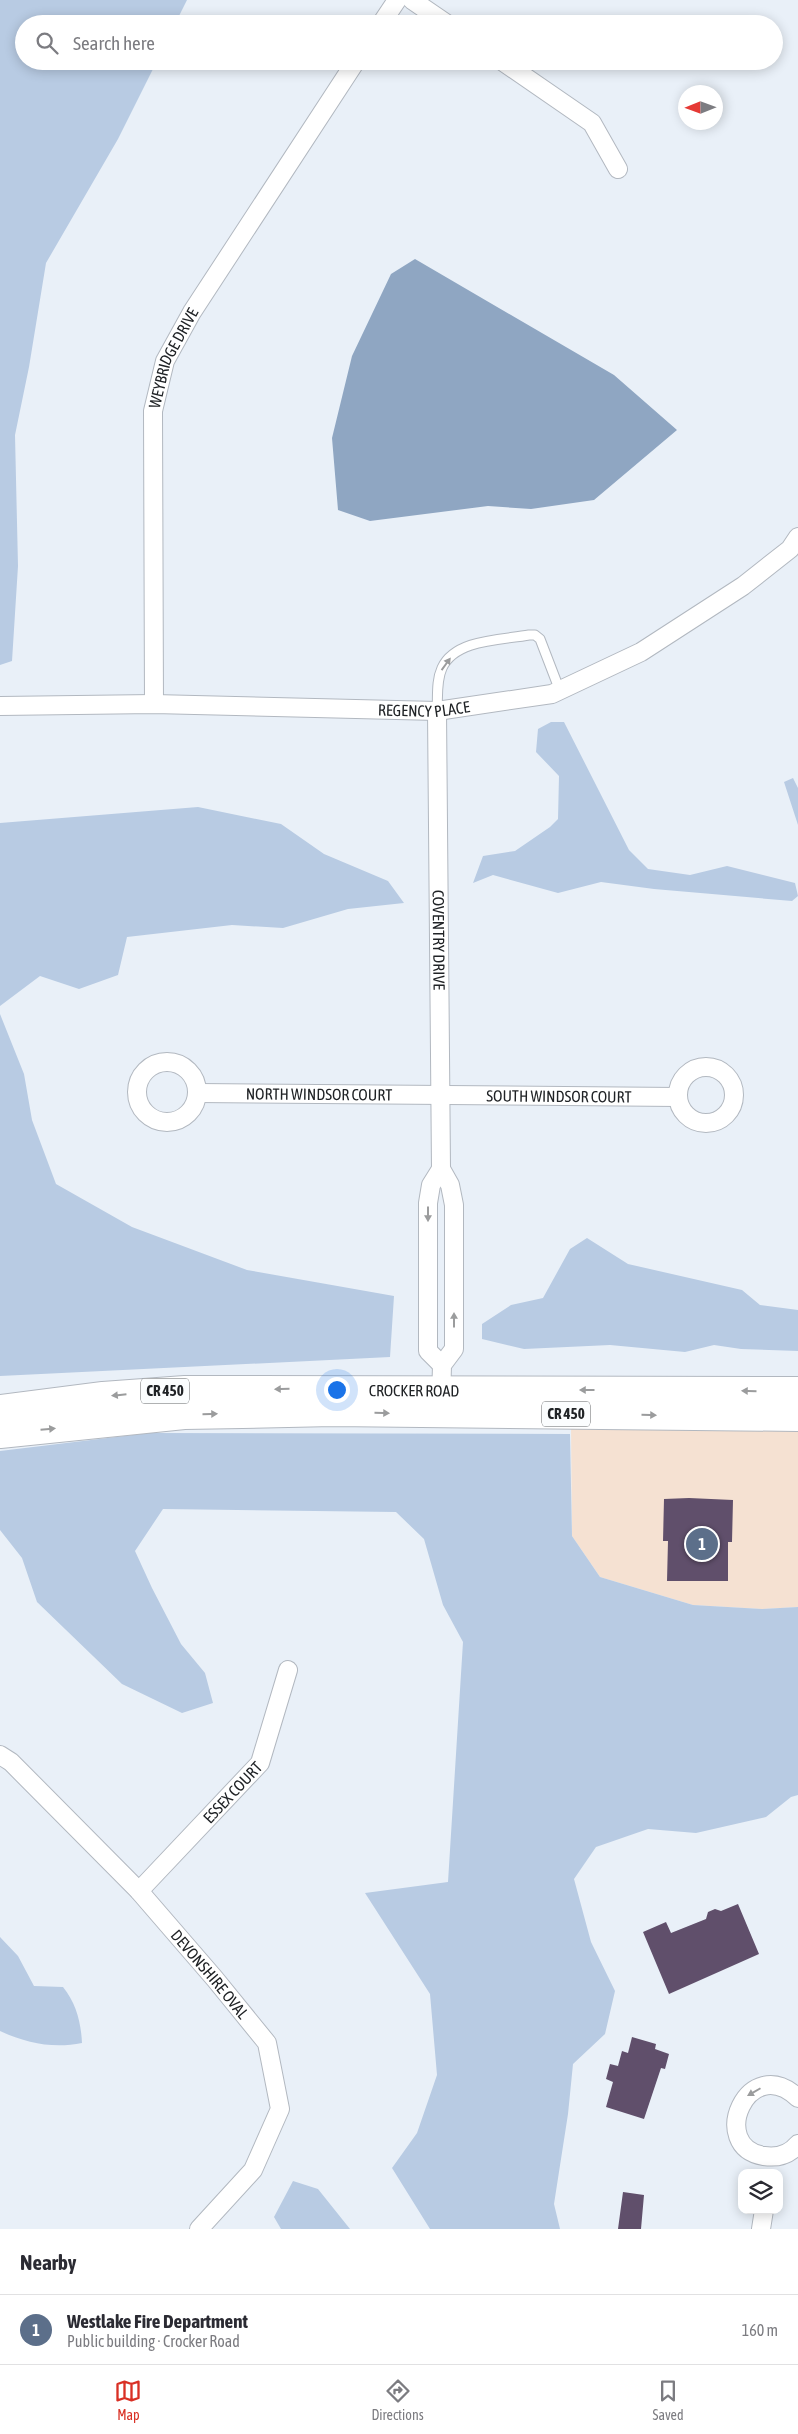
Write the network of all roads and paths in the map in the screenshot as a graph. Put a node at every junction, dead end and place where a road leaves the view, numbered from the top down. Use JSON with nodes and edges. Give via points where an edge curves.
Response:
{"nodes":[{"id":1,"x":396,"y":0,"type":"edge"},
{"id":2,"x":412,"y":0,"type":"edge"},
{"id":3,"x":387,"y":15,"type":"edge"},
{"id":4,"x":434,"y":15,"type":"edge"},
{"id":5,"x":350,"y":70,"type":"edge"},
{"id":6,"x":515,"y":70,"type":"edge"},
{"id":7,"x":618,"y":169,"type":"dead end"},
{"id":8,"x":795,"y":547,"type":"edge"},
{"id":9,"x":560,"y":691,"type":"junction"},
{"id":10,"x":154,"y":704,"type":"junction"},
{"id":11,"x":0,"y":706,"type":"edge"},
{"id":12,"x":437,"y":711,"type":"junction"},
{"id":13,"x":197,"y":1093,"type":"dead end"},
{"id":14,"x":441,"y":1095,"type":"junction"},
{"id":15,"x":678,"y":1096,"type":"dead end"},
{"id":16,"x":441,"y":1169,"type":"junction"},
{"id":17,"x":442,"y":1389,"type":"junction"},
{"id":18,"x":798,"y":1391,"type":"edge"},
{"id":19,"x":0,"y":1410,"type":"edge"},
{"id":20,"x":798,"y":1417,"type":"edge"},
{"id":21,"x":0,"y":1434,"type":"edge"},
{"id":22,"x":288,"y":1670,"type":"dead end"},
{"id":23,"x":0,"y":1755,"type":"edge"},
{"id":24,"x":139,"y":1891,"type":"junction"},
{"id":25,"x":798,"y":2098,"type":"edge"},
{"id":26,"x":798,"y":2144,"type":"edge"},
{"id":27,"x":770,"y":2165,"type":"edge"},
{"id":28,"x":763,"y":2214,"type":"edge"},
{"id":29,"x":198,"y":2229,"type":"edge"},
{"id":30,"x":761,"y":2229,"type":"edge"}],
"edges":[{"from":1,"to":3,"type":"street"},
{"from":2,"to":4,"type":"street"},
{"from":5,"to":10,"type":"street","name":"WEYBRIDGE DRIVE","via":[[192,312],[165,361],[153,411]]},
{"from":6,"to":7,"type":"street","via":[[592,123]]},
{"from":8,"to":9,"type":"street","name":"REGENCY PLACE","via":[[743,586],[641,652]]},
{"from":9,"to":12,"type":"street","name":"REGENCY PLACE"},
{"from":12,"to":9,"type":"lane","one_way":true,"via":[[442,667],[459,650],[529,635],[540,639],[545,648]]},
{"from":10,"to":11,"type":"street","name":"REGENCY PLACE"},
{"from":10,"to":12,"type":"street","name":"REGENCY PLACE"},
{"from":12,"to":14,"type":"street","name":"COVENTRY DRIVE"},
{"from":13,"to":14,"type":"street","name":"NORTH WINDSOR COURT"},
{"from":14,"to":15,"type":"street","name":"SOUTH WINDSOR COURT"},
{"from":14,"to":16,"type":"street","name":"COVENTRY DRIVE"},
{"from":17,"to":16,"type":"street","name":"COVENTRY DRIVE","one_way":true,"via":[[454,1350],[454,1224],[453,1195]]},
{"from":16,"to":17,"type":"street","name":"COVENTRY DRIVE","one_way":true,"via":[[431,1185],[428,1203],[428,1351]]},
{"from":18,"to":17,"type":"main road","name":"CROCKER ROAD","one_way":true},
{"from":17,"to":19,"type":"main road","name":"CROCKER ROAD","number":"CR 450","one_way":true,"via":[[141,1392]]},
{"from":17,"to":20,"type":"main road","name":"CROCKER ROAD","number":"CR 450","one_way":true},
{"from":21,"to":17,"type":"main road","name":"CROCKER ROAD","number":"CR 450","one_way":true},
{"from":22,"to":24,"type":"street","name":"ESSEX COURT","via":[[260,1762]]},
{"from":23,"to":24,"type":"street","name":"DEVONSHIRE OVAL","via":[[11,1762]]},
{"from":24,"to":29,"type":"street","name":"DEVONSHIRE OVAL","via":[[267,2043],[280,2109],[253,2170]]},
{"from":25,"to":27,"type":"street","one_way":true,"via":[[788,2090],[765,2086],[745,2097],[739,2107],[737,2130],[742,2141]]},
{"from":26,"to":27,"type":"street"},
{"from":28,"to":30,"type":"street"}]}
